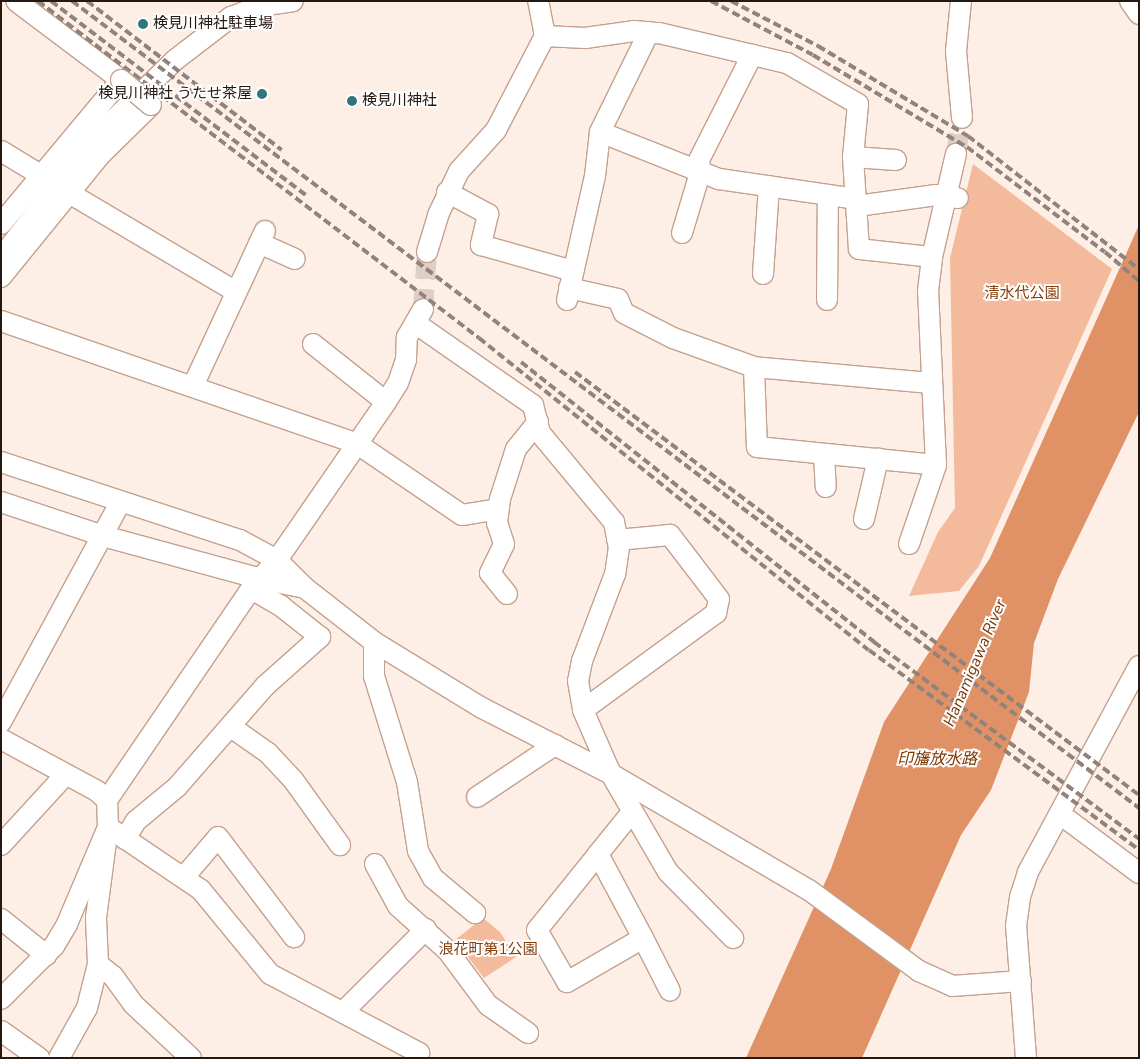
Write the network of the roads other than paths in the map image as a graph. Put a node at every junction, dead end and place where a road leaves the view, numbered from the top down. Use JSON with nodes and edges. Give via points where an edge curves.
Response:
{"nodes":[{"id":1,"x":16,"y":1,"type":"edge"},
{"id":2,"x":293,"y":1,"type":"edge"},
{"id":3,"x":538,"y":1,"type":"edge"},
{"id":4,"x":961,"y":1,"type":"edge"},
{"id":5,"x":1130,"y":1,"type":"edge"},
{"id":6,"x":1139,"y":14,"type":"edge"},
{"id":7,"x":649,"y":32,"type":"junction"},
{"id":8,"x":545,"y":36,"type":"junction"},
{"id":9,"x":752,"y":55,"type":"junction"},
{"id":10,"x":121,"y":80,"type":"junction"},
{"id":11,"x":962,"y":118,"type":"tunnel mouth"},
{"id":12,"x":600,"y":132,"type":"junction"},
{"id":13,"x":1,"y":152,"type":"edge"},
{"id":14,"x":956,"y":154,"type":"tunnel mouth"},
{"id":15,"x":854,"y":157,"type":"junction"},
{"id":16,"x":896,"y":160,"type":"dead end"},
{"id":17,"x":39,"y":174,"type":"junction"},
{"id":18,"x":700,"y":174,"type":"junction"},
{"id":19,"x":769,"y":186,"type":"junction"},
{"id":20,"x":447,"y":192,"type":"junction"},
{"id":21,"x":69,"y":193,"type":"junction"},
{"id":22,"x":828,"y":195,"type":"junction"},
{"id":23,"x":953,"y":197,"type":"junction"},
{"id":24,"x":856,"y":203,"type":"junction"},
{"id":25,"x":1,"y":224,"type":"edge"},
{"id":26,"x":682,"y":233,"type":"dead end"},
{"id":27,"x":427,"y":252,"type":"tunnel mouth"},
{"id":28,"x":932,"y":257,"type":"junction"},
{"id":29,"x":1,"y":258,"type":"edge"},
{"id":30,"x":295,"y":259,"type":"dead end"},
{"id":31,"x":762,"y":274,"type":"dead end"},
{"id":32,"x":1,"y":277,"type":"edge"},
{"id":33,"x":570,"y":286,"type":"junction"},
{"id":34,"x":235,"y":291,"type":"junction"},
{"id":35,"x":827,"y":300,"type":"dead end"},
{"id":36,"x":1,"y":321,"type":"edge"},
{"id":37,"x":312,"y":344,"type":"dead end"},
{"id":38,"x":754,"y":367,"type":"junction"},
{"id":39,"x":931,"y":383,"type":"junction"},
{"id":40,"x":193,"y":386,"type":"junction"},
{"id":41,"x":386,"y":402,"type":"junction"},
{"id":42,"x":538,"y":422,"type":"junction"},
{"id":43,"x":356,"y":443,"type":"junction"},
{"id":44,"x":824,"y":454,"type":"junction"},
{"id":45,"x":878,"y":459,"type":"junction"},
{"id":46,"x":1,"y":462,"type":"edge"},
{"id":47,"x":936,"y":465,"type":"junction"},
{"id":48,"x":826,"y":487,"type":"dead end"},
{"id":49,"x":121,"y":501,"type":"junction"},
{"id":50,"x":1,"y":502,"type":"edge"},
{"id":51,"x":499,"y":509,"type":"junction"},
{"id":52,"x":864,"y":519,"type":"dead end"},
{"id":53,"x":103,"y":536,"type":"junction"},
{"id":54,"x":617,"y":540,"type":"junction"},
{"id":55,"x":910,"y":544,"type":"dead end"},
{"id":56,"x":277,"y":560,"type":"junction"},
{"id":57,"x":256,"y":584,"type":"junction"},
{"id":58,"x":305,"y":588,"type":"junction"},
{"id":59,"x":507,"y":594,"type":"dead end"},
{"id":60,"x":374,"y":642,"type":"junction"},
{"id":61,"x":1139,"y":666,"type":"edge"},
{"id":62,"x":583,"y":710,"type":"junction"},
{"id":63,"x":1,"y":722,"type":"edge"},
{"id":64,"x":231,"y":726,"type":"junction"},
{"id":65,"x":1,"y":739,"type":"edge"},
{"id":66,"x":555,"y":745,"type":"junction"},
{"id":67,"x":66,"y":774,"type":"junction"},
{"id":68,"x":612,"y":774,"type":"junction"},
{"id":69,"x":477,"y":797,"type":"dead end"},
{"id":70,"x":107,"y":800,"type":"junction"},
{"id":71,"x":632,"y":812,"type":"junction"},
{"id":72,"x":1068,"y":820,"type":"dead end"},
{"id":73,"x":108,"y":827,"type":"junction"},
{"id":74,"x":126,"y":839,"type":"junction"},
{"id":75,"x":1,"y":845,"type":"edge"},
{"id":76,"x":340,"y":845,"type":"dead end"},
{"id":77,"x":598,"y":854,"type":"junction"},
{"id":78,"x":376,"y":864,"type":"dead end"},
{"id":79,"x":1139,"y":873,"type":"edge"},
{"id":80,"x":184,"y":877,"type":"junction"},
{"id":81,"x":475,"y":913,"type":"dead end"},
{"id":82,"x":1,"y":919,"type":"edge"},
{"id":83,"x":426,"y":929,"type":"junction"},
{"id":84,"x":294,"y":937,"type":"dead end"},
{"id":85,"x":643,"y":938,"type":"junction"},
{"id":86,"x":733,"y":938,"type":"dead end"},
{"id":87,"x":46,"y":955,"type":"junction"},
{"id":88,"x":98,"y":964,"type":"junction"},
{"id":89,"x":1020,"y":981,"type":"junction"},
{"id":90,"x":4,"y":992,"type":"edge"},
{"id":91,"x":670,"y":992,"type":"dead end"},
{"id":92,"x":344,"y":1012,"type":"junction"},
{"id":93,"x":1,"y":1031,"type":"edge"},
{"id":94,"x":528,"y":1033,"type":"dead end"},
{"id":95,"x":39,"y":1058,"type":"edge"},
{"id":96,"x":59,"y":1058,"type":"edge"},
{"id":97,"x":191,"y":1058,"type":"edge"},
{"id":98,"x":416,"y":1058,"type":"edge"},
{"id":99,"x":1026,"y":1058,"type":"edge"}],
"edges":[{"from":1,"to":10,"type":"street"},
{"from":2,"to":29,"type":"street","via":[[259,6],[231,17],[175,60],[89,144]]},
{"from":3,"to":8,"type":"street"},
{"from":4,"to":11,"type":"street","via":[[956,51]]},
{"from":5,"to":6,"type":"street"},
{"from":7,"to":8,"type":"street","via":[[585,38]]},
{"from":7,"to":9,"type":"street"},
{"from":7,"to":12,"type":"street"},
{"from":8,"to":20,"type":"street","via":[[496,130],[459,171]]},
{"from":9,"to":15,"type":"street","via":[[787,63],[858,104]]},
{"from":9,"to":18,"type":"street","via":[[699,160]]},
{"from":10,"to":17,"type":"street"},
{"from":10,"to":21,"type":"street","bridge":true,"via":[[151,105],[100,155]]},
{"from":12,"to":18,"type":"street"},
{"from":12,"to":33,"type":"street","via":[[595,176]]},
{"from":13,"to":17,"type":"street"},
{"from":14,"to":23,"type":"street"},
{"from":15,"to":16,"type":"street"},
{"from":15,"to":24,"type":"street"},
{"from":17,"to":25,"type":"street"},
{"from":18,"to":19,"type":"street"},
{"from":18,"to":26,"type":"street"},
{"from":19,"to":22,"type":"street"},
{"from":19,"to":31,"type":"street"},
{"from":20,"to":27,"type":"street","via":[[428,241]]},
{"from":20,"to":33,"type":"street","via":[[488,214],[481,245]]},
{"from":21,"to":32,"type":"street"},
{"from":21,"to":34,"type":"street"},
{"from":22,"to":24,"type":"street"},
{"from":22,"to":35,"type":"street"},
{"from":23,"to":24,"type":"street","via":[[936,195]]},
{"from":23,"to":28,"type":"street"},
{"from":24,"to":28,"type":"street","via":[[859,249]]},
{"from":28,"to":39,"type":"street","via":[[928,291]]},
{"from":30,"to":34,"type":"street","via":[[262,237]]},
{"from":33,"to":38,"type":"street","via":[[618,299],[624,313],[673,338]]},
{"from":34,"to":40,"type":"street"},
{"from":36,"to":40,"type":"street"},
{"from":37,"to":41,"type":"street"},
{"from":38,"to":39,"type":"street"},
{"from":38,"to":44,"type":"street","via":[[757,447]]},
{"from":39,"to":47,"type":"street"},
{"from":40,"to":43,"type":"street"},
{"from":41,"to":42,"type":"street","via":[[398,383],[406,360],[407,337],[419,316],[533,405]]},
{"from":41,"to":43,"type":"street"},
{"from":42,"to":51,"type":"street","via":[[516,450]]},
{"from":42,"to":54,"type":"street","via":[[547,441],[614,522]]},
{"from":43,"to":51,"type":"street","via":[[462,515]]},
{"from":43,"to":56,"type":"street"},
{"from":44,"to":45,"type":"street"},
{"from":44,"to":48,"type":"street"},
{"from":45,"to":47,"type":"street"},
{"from":45,"to":52,"type":"street"},
{"from":46,"to":49,"type":"street"},
{"from":47,"to":55,"type":"street"},
{"from":49,"to":53,"type":"street"},
{"from":49,"to":56,"type":"street","via":[[240,540]]},
{"from":50,"to":53,"type":"street"},
{"from":51,"to":59,"type":"street","via":[[497,524],[504,544],[490,573]]},
{"from":53,"to":57,"type":"street"},
{"from":53,"to":63,"type":"street"},
{"from":54,"to":62,"type":"street","via":[[615,574],[582,661],[578,681]]},
{"from":54,"to":62,"type":"street","via":[[670,535],[719,599],[716,613]]},
{"from":56,"to":57,"type":"street"},
{"from":56,"to":58,"type":"street"},
{"from":57,"to":58,"type":"street"},
{"from":57,"to":64,"type":"street","via":[[320,637],[265,686]]},
{"from":57,"to":70,"type":"street"},
{"from":58,"to":60,"type":"street"},
{"from":60,"to":66,"type":"street","via":[[482,708]]},
{"from":60,"to":81,"type":"street","via":[[374,676],[406,782],[418,851],[432,878]]},
{"from":61,"to":89,"type":"street","via":[[1028,872],[1016,926]]},
{"from":62,"to":68,"type":"street"},
{"from":64,"to":74,"type":"street","via":[[177,787],[136,821]]},
{"from":64,"to":76,"type":"street","via":[[268,753],[294,781]]},
{"from":65,"to":67,"type":"street"},
{"from":66,"to":68,"type":"street"},
{"from":66,"to":69,"type":"street"},
{"from":67,"to":70,"type":"street"},
{"from":67,"to":75,"type":"street"},
{"from":68,"to":71,"type":"street"},
{"from":68,"to":89,"type":"street","via":[[809,890],[919,971],[952,986]]},
{"from":70,"to":73,"type":"street"},
{"from":71,"to":77,"type":"street"},
{"from":71,"to":86,"type":"street","via":[[668,872]]},
{"from":72,"to":79,"type":"street"},
{"from":73,"to":74,"type":"street"},
{"from":73,"to":87,"type":"street","via":[[67,924]]},
{"from":73,"to":88,"type":"street","via":[[96,918]]},
{"from":74,"to":80,"type":"street"},
{"from":77,"to":85,"type":"street"},
{"from":77,"to":85,"type":"street","via":[[537,930],[567,982]]},
{"from":78,"to":83,"type":"street","via":[[398,906]]},
{"from":80,"to":84,"type":"street","via":[[218,837]]},
{"from":80,"to":92,"type":"street","via":[[200,890],[270,974]]},
{"from":82,"to":87,"type":"street"},
{"from":83,"to":92,"type":"street"},
{"from":83,"to":94,"type":"street","via":[[448,951],[488,1005]]},
{"from":85,"to":91,"type":"street"},
{"from":87,"to":90,"type":"street"},
{"from":88,"to":96,"type":"street","via":[[88,1008]]},
{"from":88,"to":97,"type":"street","via":[[113,976],[134,1004]]},
{"from":89,"to":99,"type":"street"},
{"from":92,"to":98,"type":"street","via":[[419,1053]]},
{"from":93,"to":95,"type":"street"}]}
